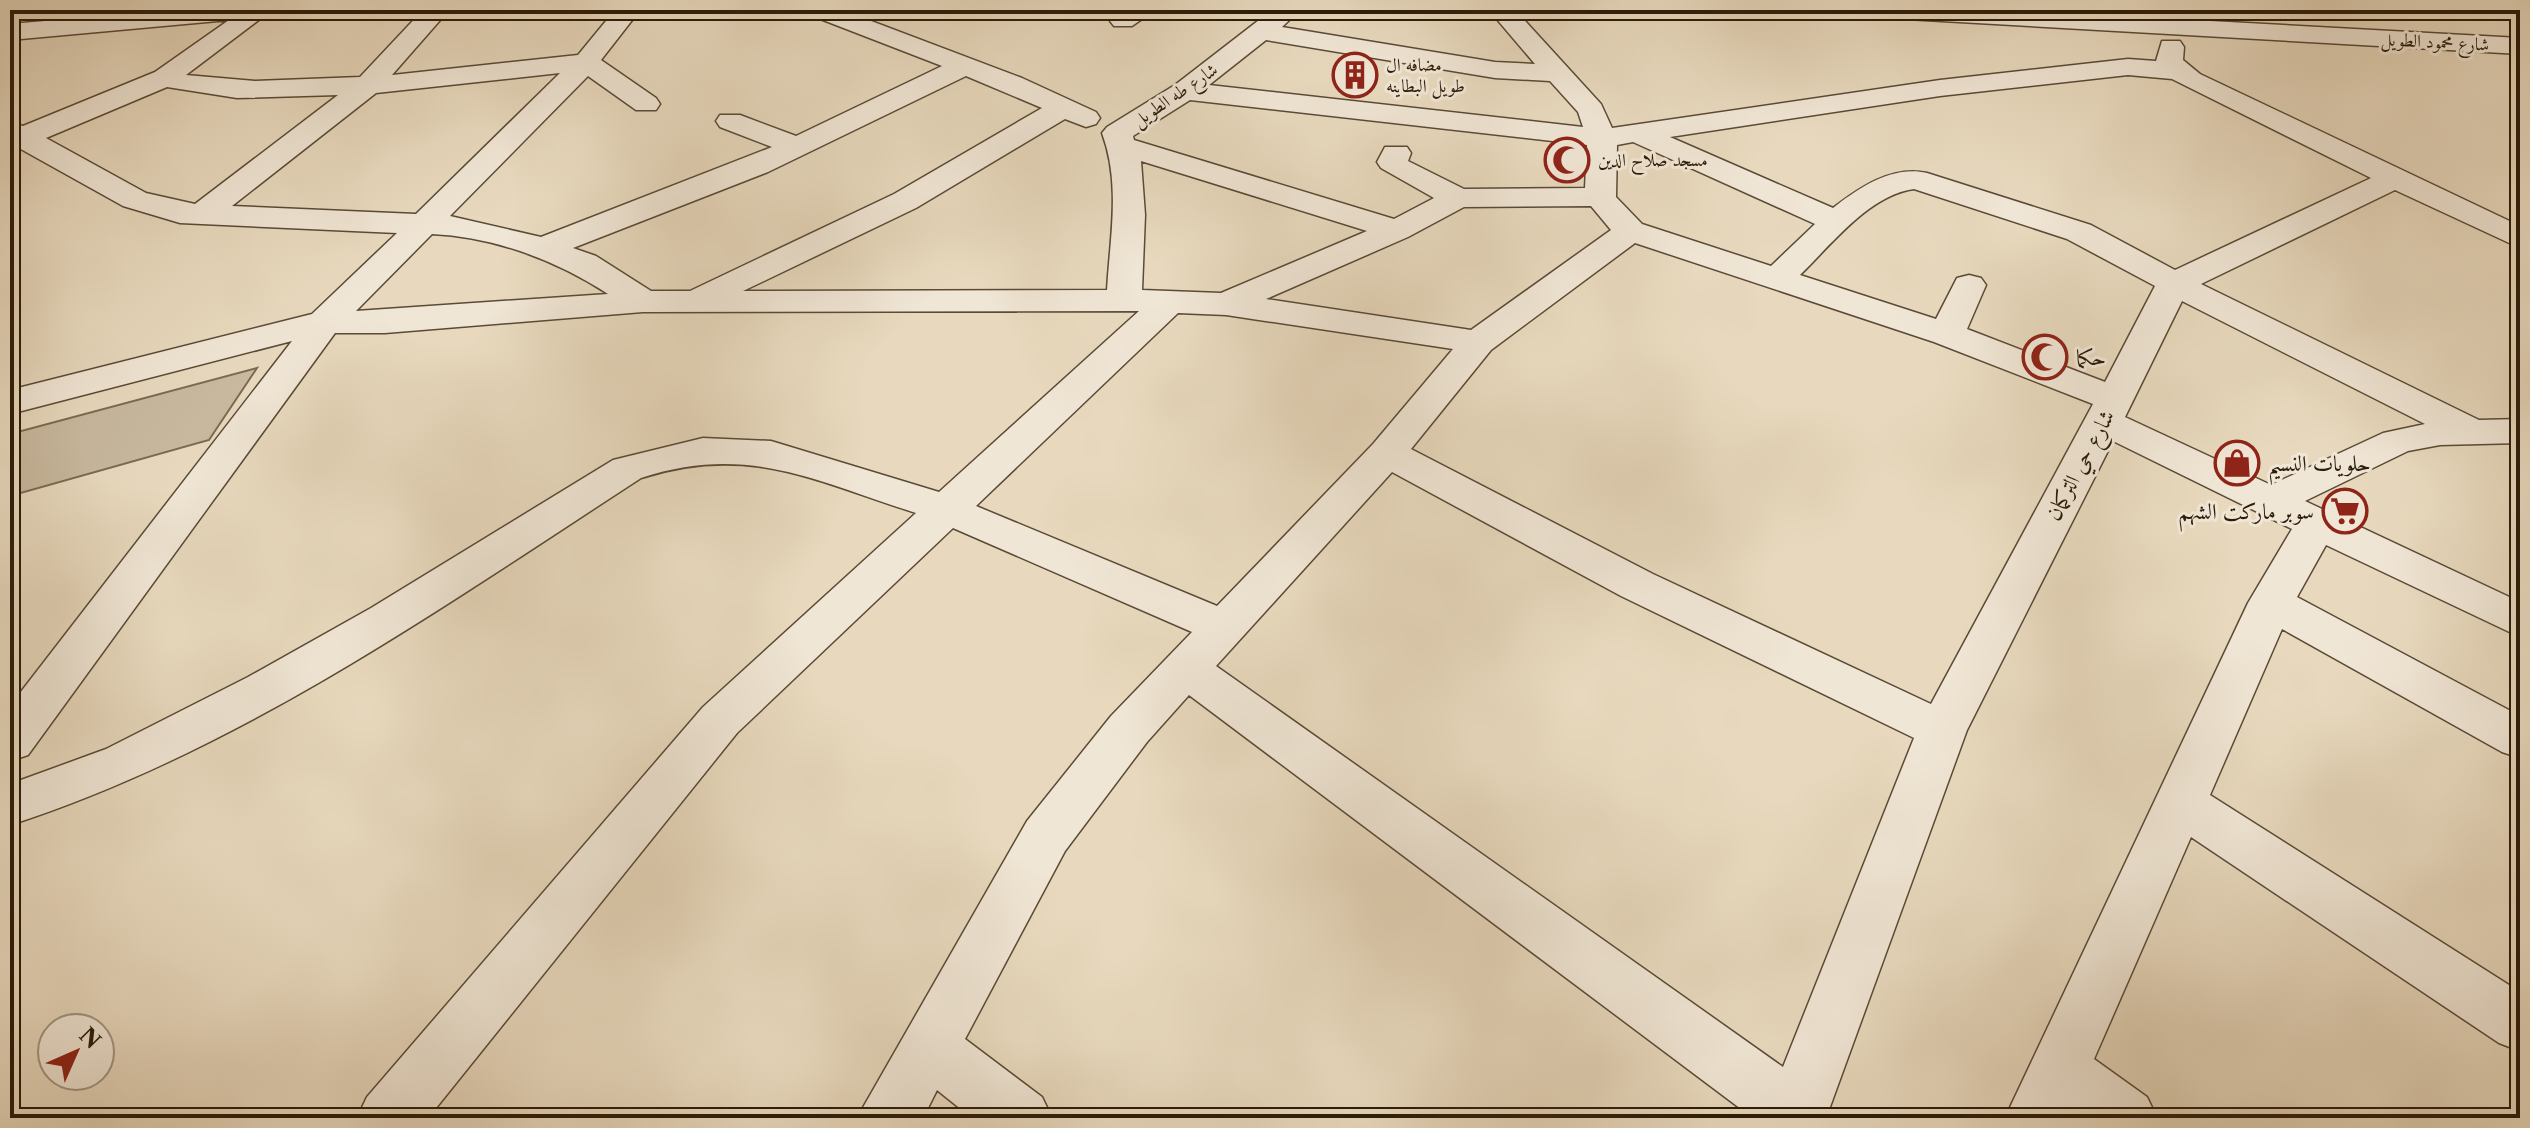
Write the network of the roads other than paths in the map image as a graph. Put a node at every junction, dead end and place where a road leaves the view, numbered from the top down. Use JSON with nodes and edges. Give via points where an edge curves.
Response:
{"nodes":[{"id":1,"x":262,"y":10,"type":"edge"},
{"id":2,"x":437,"y":10,"type":"edge"},
{"id":3,"x":628,"y":10,"type":"edge"},
{"id":4,"x":819,"y":10,"type":"edge"},
{"id":5,"x":1288,"y":10,"type":"edge"},
{"id":6,"x":1501,"y":10,"type":"edge"},
{"id":7,"x":1871,"y":10,"type":"edge"},
{"id":8,"x":1936,"y":10,"type":"edge"},
{"id":9,"x":1895,"y":11,"type":"edge"},
{"id":10,"x":2038,"y":21,"type":"junction"},
{"id":11,"x":2187,"y":25,"type":"junction"},
{"id":12,"x":1263,"y":32,"type":"junction"},
{"id":13,"x":10,"y":34,"type":"edge"},
{"id":14,"x":2520,"y":38,"type":"edge"},
{"id":15,"x":2520,"y":46,"type":"edge"},
{"id":16,"x":586,"y":62,"type":"junction"},
{"id":17,"x":964,"y":66,"type":"junction"},
{"id":18,"x":2175,"y":70,"type":"junction"},
{"id":19,"x":1556,"y":73,"type":"junction"},
{"id":20,"x":165,"y":78,"type":"junction"},
{"id":21,"x":367,"y":86,"type":"junction"},
{"id":22,"x":1185,"y":91,"type":"junction"},
{"id":23,"x":646,"y":104,"type":"dead end"},
{"id":24,"x":1063,"y":108,"type":"junction"},
{"id":25,"x":730,"y":121,"type":"dead end"},
{"id":26,"x":16,"y":134,"type":"edge"},
{"id":27,"x":1618,"y":135,"type":"junction"},
{"id":28,"x":1120,"y":139,"type":"junction"},
{"id":29,"x":798,"y":147,"type":"junction"},
{"id":30,"x":1396,"y":153,"type":"dead end"},
{"id":31,"x":2398,"y":177,"type":"junction"},
{"id":32,"x":1600,"y":197,"type":"junction"},
{"id":33,"x":1458,"y":198,"type":"junction"},
{"id":34,"x":202,"y":214,"type":"junction"},
{"id":35,"x":1837,"y":222,"type":"junction"},
{"id":36,"x":422,"y":227,"type":"junction"},
{"id":37,"x":1397,"y":230,"type":"junction"},
{"id":38,"x":1631,"y":231,"type":"junction"},
{"id":39,"x":2520,"y":238,"type":"edge"},
{"id":40,"x":543,"y":248,"type":"junction"},
{"id":41,"x":1778,"y":278,"type":"junction"},
{"id":42,"x":2173,"y":284,"type":"junction"},
{"id":43,"x":1969,"y":285,"type":"dead end"},
{"id":44,"x":1146,"y":301,"type":"junction"},
{"id":45,"x":643,"y":302,"type":"junction"},
{"id":46,"x":690,"y":303,"type":"junction"},
{"id":47,"x":1226,"y":304,"type":"junction"},
{"id":48,"x":318,"y":332,"type":"junction"},
{"id":49,"x":1947,"y":334,"type":"junction"},
{"id":50,"x":1478,"y":342,"type":"junction"},
{"id":51,"x":10,"y":402,"type":"edge"},
{"id":52,"x":2109,"y":410,"type":"junction"},
{"id":53,"x":10,"y":417,"type":"edge"},
{"id":54,"x":2520,"y":431,"type":"edge"},
{"id":55,"x":2476,"y":434,"type":"junction"},
{"id":56,"x":1387,"y":453,"type":"junction"},
{"id":57,"x":944,"y":508,"type":"junction"},
{"id":58,"x":2295,"y":511,"type":"junction"},
{"id":59,"x":2271,"y":603,"type":"junction"},
{"id":60,"x":2520,"y":621,"type":"edge"},
{"id":61,"x":1221,"y":626,"type":"junction"},
{"id":62,"x":1185,"y":668,"type":"junction"},
{"id":63,"x":1942,"y":730,"type":"junction"},
{"id":64,"x":2520,"y":739,"type":"edge"},
{"id":65,"x":10,"y":742,"type":"edge"},
{"id":66,"x":2182,"y":804,"type":"junction"},
{"id":67,"x":10,"y":805,"type":"edge"},
{"id":68,"x":2520,"y":1024,"type":"edge"},
{"id":69,"x":930,"y":1048,"type":"junction"},
{"id":70,"x":2047,"y":1093,"type":"edge"},
{"id":71,"x":1798,"y":1115,"type":"edge"},
{"id":72,"x":389,"y":1118,"type":"edge"},
{"id":73,"x":889,"y":1118,"type":"edge"},
{"id":74,"x":1020,"y":1118,"type":"edge"},
{"id":75,"x":2125,"y":1118,"type":"edge"}],
"edges":[{"from":1,"to":13,"type":"street"},
{"from":1,"to":20,"type":"street"},
{"from":2,"to":21,"type":"street"},
{"from":3,"to":16,"type":"street"},
{"from":4,"to":17,"type":"street"},
{"from":5,"to":12,"type":"street","name":"شارع طه الطويل"},
{"from":6,"to":19,"type":"street"},
{"from":7,"to":9,"type":"street","name":"شارع محمود الطويل"},
{"from":8,"to":11,"type":"street"},
{"from":9,"to":10,"type":"street","name":"شارع محمود الطويل"},
{"from":10,"to":11,"type":"street","name":"شارع محمود الطويل"},
{"from":10,"to":18,"type":"street","via":[[2110,42]]},
{"from":11,"to":14,"type":"street"},
{"from":11,"to":15,"type":"street","name":"شارع محمود الطويل"},
{"from":11,"to":18,"type":"street","via":[[2170,49]]},
{"from":12,"to":19,"type":"street","via":[[1495,70]]},
{"from":12,"to":22,"type":"street","name":"شارع طه الطويل"},
{"from":16,"to":21,"type":"street"},
{"from":16,"to":23,"type":"street"},
{"from":16,"to":36,"type":"street"},
{"from":17,"to":24,"type":"street"},
{"from":17,"to":29,"type":"street"},
{"from":18,"to":27,"type":"street","via":[[2128,67],[1956,86]]},
{"from":18,"to":31,"type":"street"},
{"from":19,"to":27,"type":"street"},
{"from":20,"to":21,"type":"street","via":[[247,91]]},
{"from":20,"to":26,"type":"street"},
{"from":21,"to":34,"type":"street"},
{"from":22,"to":27,"type":"street"},
{"from":22,"to":28,"type":"street","name":"شارع طه الطويل"},
{"from":24,"to":28,"type":"street"},
{"from":24,"to":46,"type":"street","via":[[905,201]]},
{"from":25,"to":29,"type":"street"},
{"from":26,"to":34,"type":"street","via":[[133,202]]},
{"from":27,"to":32,"type":"street"},
{"from":27,"to":35,"type":"street"},
{"from":28,"to":37,"type":"street"},
{"from":28,"to":44,"type":"street","name":"شارع طه الطويل","via":[[1129,221]]},
{"from":29,"to":40,"type":"street"},
{"from":30,"to":33,"type":"street","via":[[1395,166]]},
{"from":31,"to":39,"type":"street"},
{"from":31,"to":42,"type":"street"},
{"from":32,"to":33,"type":"street"},
{"from":32,"to":38,"type":"street","name":"شارع حي التركمان"},
{"from":33,"to":37,"type":"street"},
{"from":34,"to":36,"type":"street"},
{"from":35,"to":41,"type":"street"},
{"from":35,"to":42,"type":"street","via":[[1891,182],[1916,180],[2079,232]]},
{"from":36,"to":40,"type":"street","via":[[462,226]]},
{"from":36,"to":48,"type":"street"},
{"from":37,"to":47,"type":"street"},
{"from":38,"to":41,"type":"street","name":"شارع حي التركمان"},
{"from":38,"to":50,"type":"street"},
{"from":40,"to":45,"type":"street","via":[[604,274]]},
{"from":41,"to":49,"type":"street","name":"شارع حي التركمان"},
{"from":42,"to":52,"type":"street"},
{"from":42,"to":55,"type":"street"},
{"from":43,"to":49,"type":"street"},
{"from":44,"to":46,"type":"street"},
{"from":44,"to":47,"type":"street"},
{"from":44,"to":57,"type":"street"},
{"from":45,"to":46,"type":"street"},
{"from":45,"to":48,"type":"street"},
{"from":47,"to":50,"type":"street"},
{"from":48,"to":51,"type":"street"},
{"from":48,"to":53,"type":"street"},
{"from":48,"to":65,"type":"street"},
{"from":49,"to":52,"type":"street","name":"شارع حي التركمان"},
{"from":50,"to":56,"type":"street"},
{"from":52,"to":58,"type":"street"},
{"from":52,"to":63,"type":"street","name":"شارع حي التركمان"},
{"from":54,"to":55,"type":"street"},
{"from":55,"to":58,"type":"street","via":[[2440,433],[2397,441]]},
{"from":56,"to":61,"type":"street"},
{"from":56,"to":63,"type":"street","via":[[1651,592]]},
{"from":57,"to":61,"type":"street"},
{"from":57,"to":67,"type":"street","via":[[771,453],[703,450],[627,469],[406,610],[231,708],[137,756]]},
{"from":57,"to":72,"type":"street","via":[[720,720]]},
{"from":58,"to":59,"type":"street"},
{"from":58,"to":60,"type":"street"},
{"from":59,"to":64,"type":"street"},
{"from":59,"to":66,"type":"street"},
{"from":61,"to":62,"type":"street"},
{"from":62,"to":69,"type":"street","via":[[1129,729],[1046,836]]},
{"from":62,"to":71,"type":"street"},
{"from":63,"to":71,"type":"street","name":"شارع حي التركمان"},
{"from":66,"to":68,"type":"street"},
{"from":66,"to":70,"type":"street"},
{"from":69,"to":73,"type":"street"},
{"from":69,"to":74,"type":"street"},
{"from":70,"to":75,"type":"street"}]}
